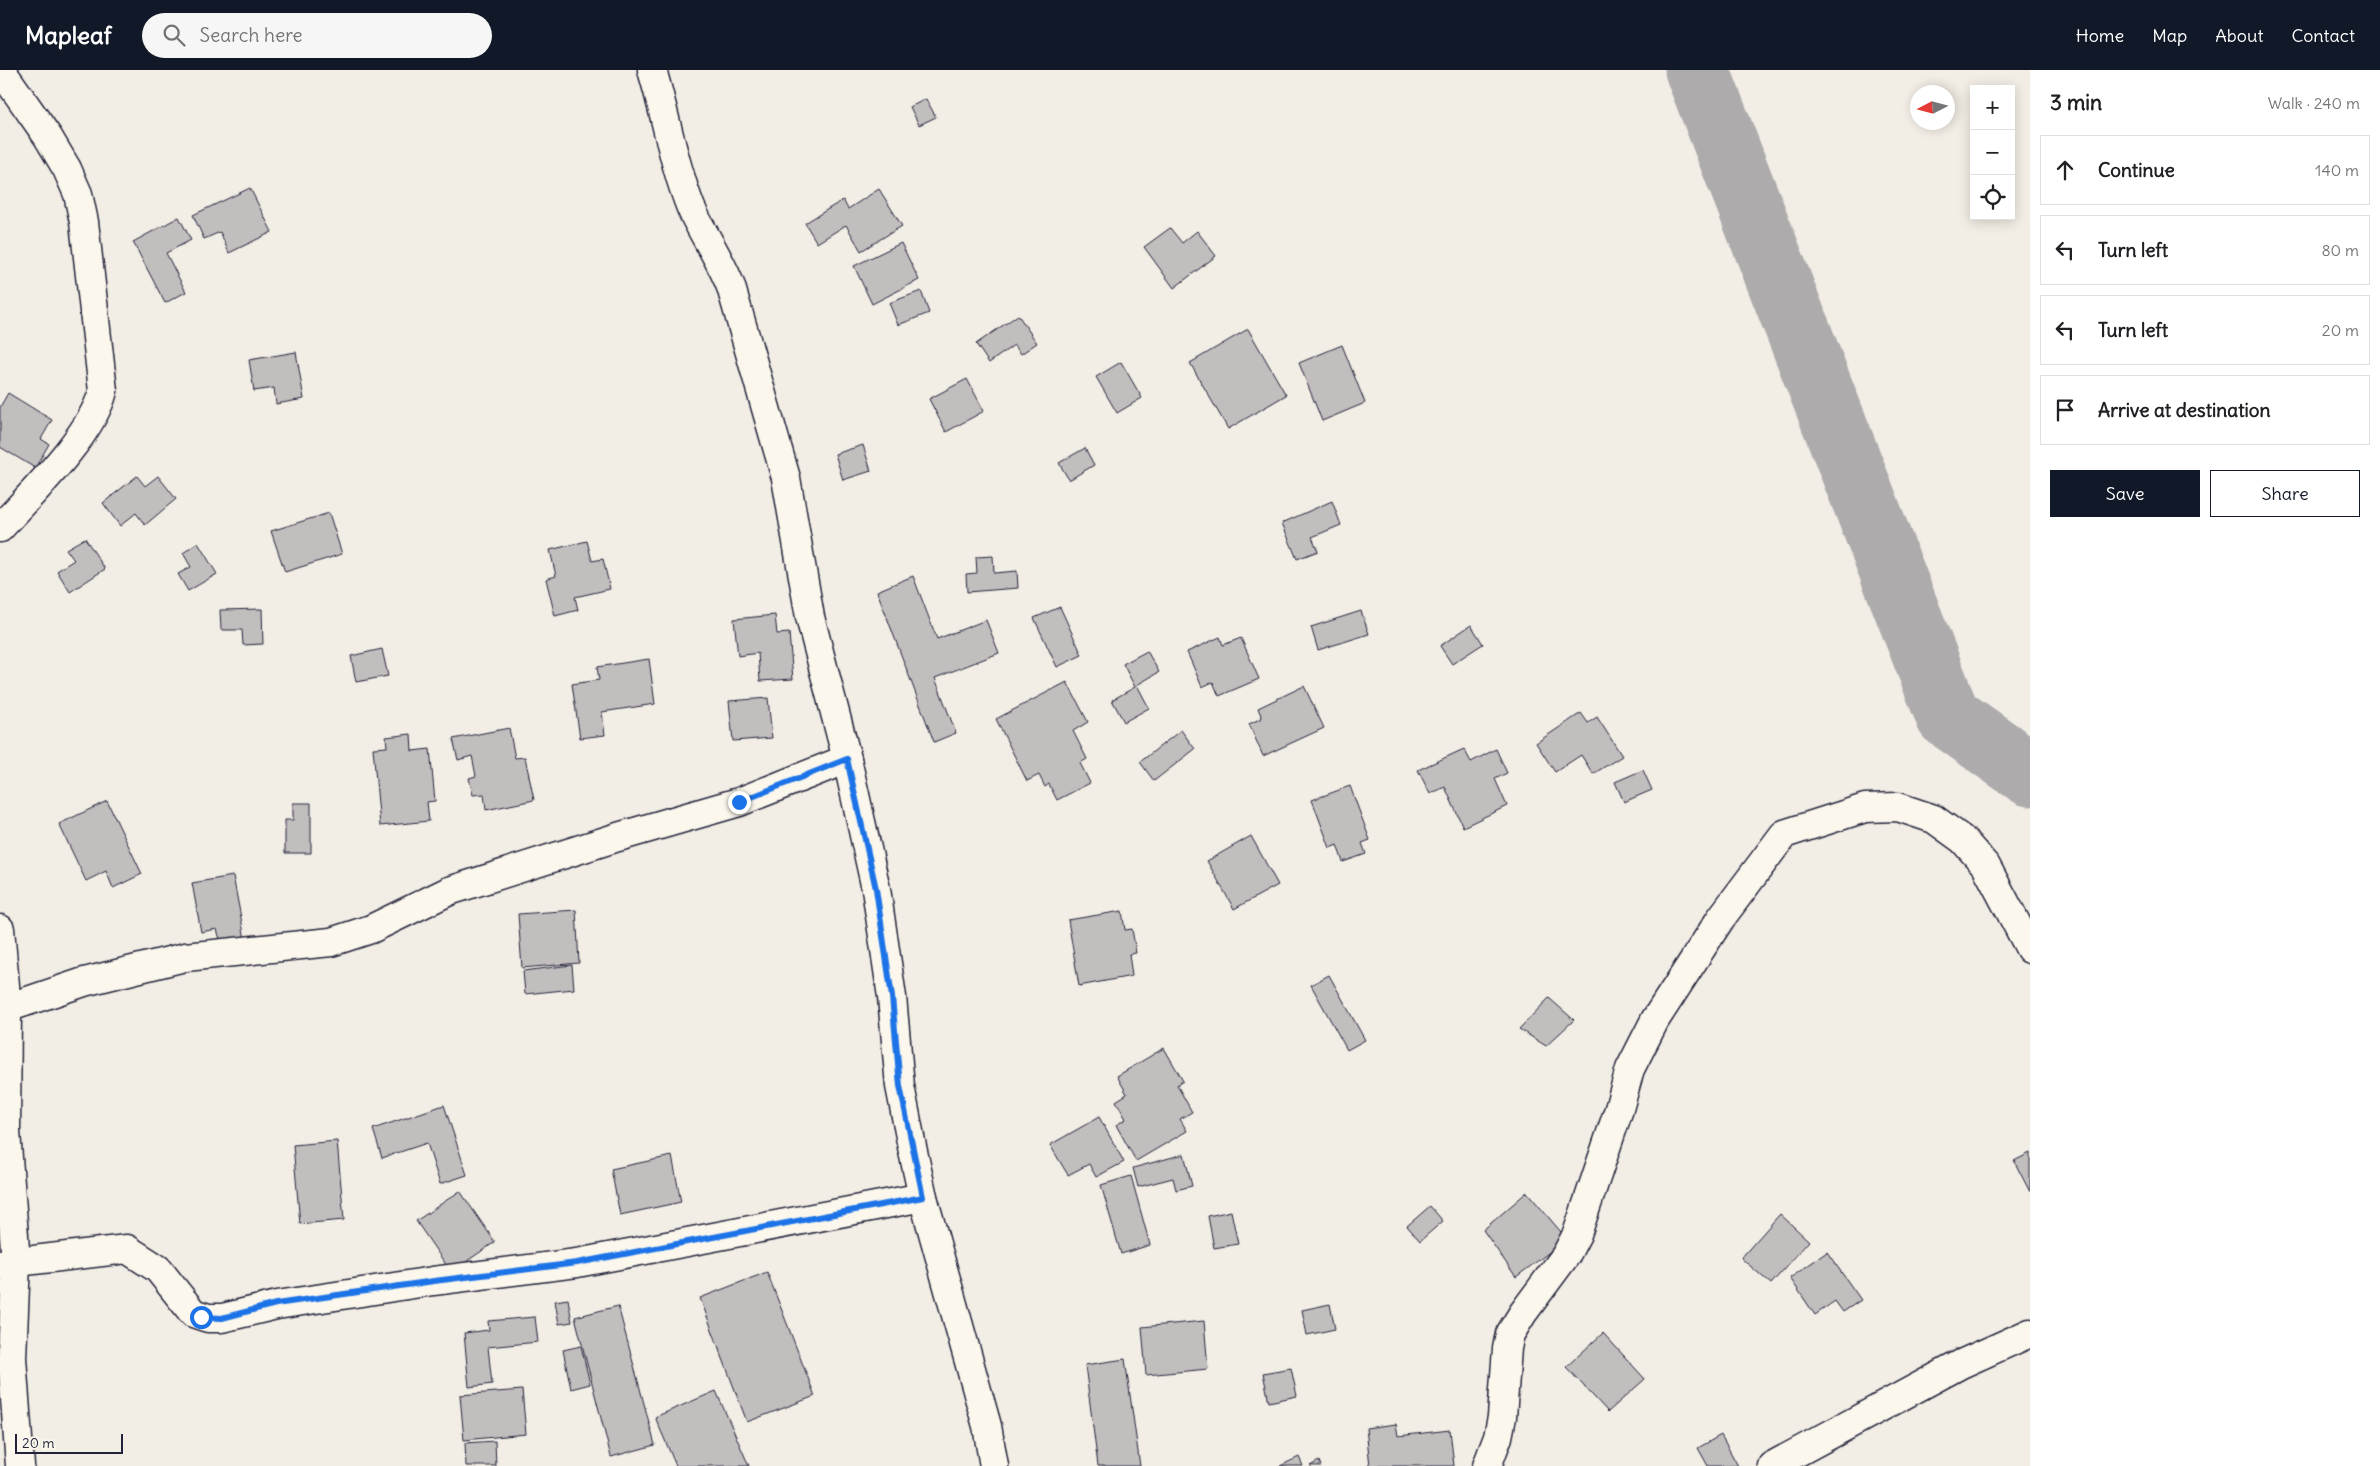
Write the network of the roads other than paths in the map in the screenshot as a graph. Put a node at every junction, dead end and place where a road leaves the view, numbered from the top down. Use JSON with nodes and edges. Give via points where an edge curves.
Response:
{"nodes":[{"id":1,"x":1,"y":70,"type":"edge"},
{"id":2,"x":652,"y":70,"type":"edge"},
{"id":3,"x":0,"y":528,"type":"edge"},
{"id":4,"x":847,"y":759,"type":"junction"},
{"id":5,"x":0,"y":929,"type":"edge"},
{"id":6,"x":2030,"y":949,"type":"edge"},
{"id":7,"x":7,"y":1008,"type":"junction"},
{"id":8,"x":923,"y":1197,"type":"junction"},
{"id":9,"x":8,"y":1263,"type":"edge"},
{"id":10,"x":2030,"y":1333,"type":"edge"},
{"id":11,"x":20,"y":1466,"type":"edge"},
{"id":12,"x":994,"y":1466,"type":"edge"},
{"id":13,"x":1487,"y":1466,"type":"edge"},
{"id":14,"x":1772,"y":1466,"type":"edge"}],
"edges":[{"from":1,"to":3,"type":"street","via":[[48,136],[78,194],[84,222],[102,391],[99,406],[78,437]]},
{"from":2,"to":4,"type":"street","via":[[678,170],[692,209],[722,263],[731,287],[786,478],[810,616]]},
{"from":4,"to":7,"type":"street","via":[[739,802],[449,892],[349,938],[185,957],[84,982]]},
{"from":4,"to":8,"type":"street","via":[[876,889],[892,997],[900,1086]]},
{"from":5,"to":7,"type":"street"},
{"from":6,"to":13,"type":"street","via":[[1986,866],[1963,840],[1934,819],[1898,807],[1865,808],[1784,834],[1721,918],[1656,1020],[1630,1069],[1577,1234],[1566,1255],[1510,1334],[1502,1417]]},
{"from":7,"to":9,"type":"street"},
{"from":8,"to":9,"type":"street","via":[[577,1263],[276,1304],[222,1318],[193,1313],[158,1269],[127,1249]]},
{"from":8,"to":12,"type":"street","via":[[987,1426]]},
{"from":9,"to":11,"type":"street"},
{"from":10,"to":14,"type":"street","via":[[1961,1364]]}]}
